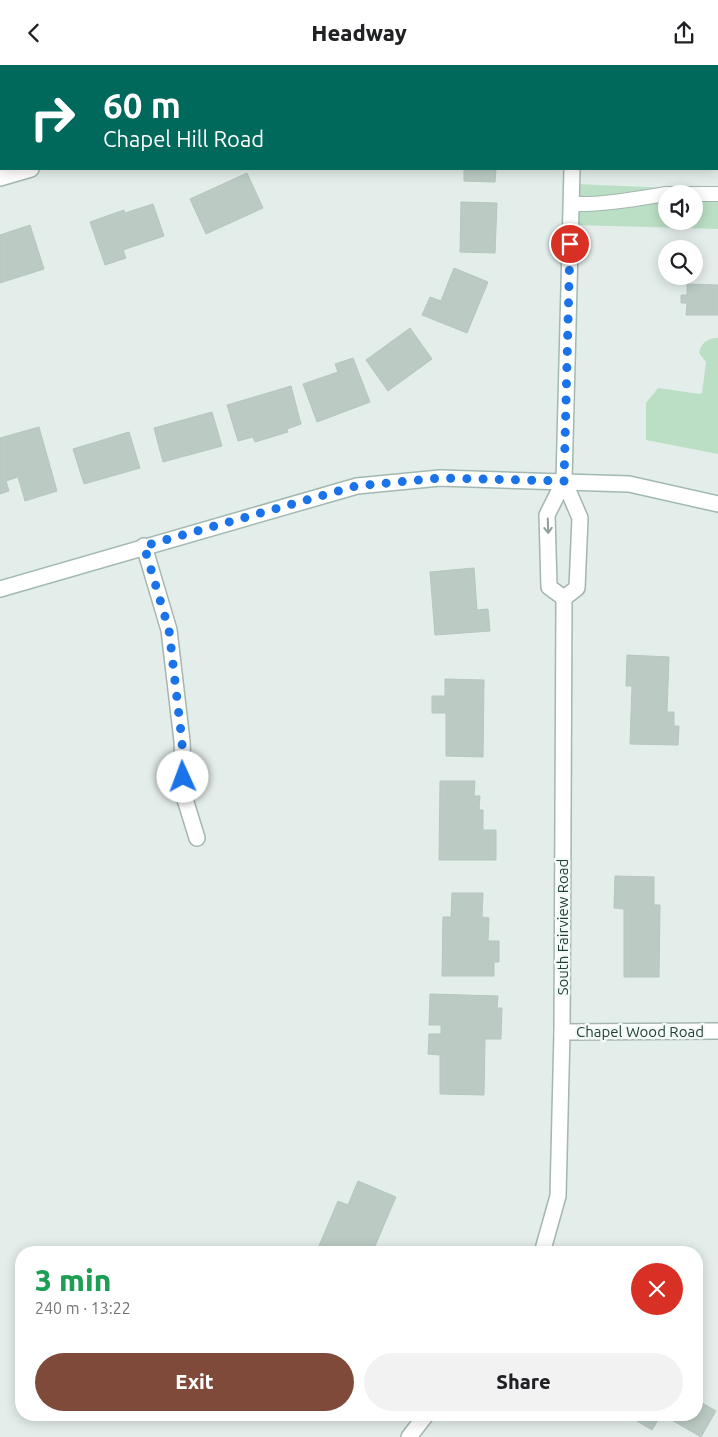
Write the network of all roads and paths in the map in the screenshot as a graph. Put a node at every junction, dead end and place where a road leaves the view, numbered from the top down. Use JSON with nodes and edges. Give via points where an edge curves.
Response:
{"nodes":[{"id":1,"x":28,"y":170,"type":"edge"},
{"id":2,"x":572,"y":170,"type":"edge"},
{"id":3,"x":0,"y":178,"type":"edge"},
{"id":4,"x":703,"y":194,"type":"edge"},
{"id":5,"x":718,"y":194,"type":"edge"},
{"id":6,"x":658,"y":195,"type":"edge"},
{"id":7,"x":571,"y":204,"type":"junction"},
{"id":8,"x":564,"y":481,"type":"junction"},
{"id":9,"x":718,"y":504,"type":"edge"},
{"id":10,"x":144,"y":546,"type":"junction"},
{"id":11,"x":0,"y":589,"type":"edge"},
{"id":12,"x":564,"y":599,"type":"junction"},
{"id":13,"x":197,"y":838,"type":"dead end"},
{"id":14,"x":718,"y":1031,"type":"edge"},
{"id":15,"x":562,"y":1032,"type":"junction"},
{"id":16,"x":544,"y":1246,"type":"edge"},
{"id":17,"x":421,"y":1421,"type":"edge"},
{"id":18,"x":409,"y":1437,"type":"edge"}],
"edges":[{"from":1,"to":3,"type":"street"},
{"from":2,"to":7,"type":"street"},
{"from":4,"to":5,"type":"lane"},
{"from":6,"to":7,"type":"lane","via":[[589,205]]},
{"from":7,"to":8,"type":"street"},
{"from":8,"to":9,"type":"street","via":[[629,484]]},
{"from":8,"to":10,"type":"street","via":[[440,478],[356,486]]},
{"from":8,"to":12,"type":"street","via":[[580,518],[577,588]]},
{"from":8,"to":12,"type":"street","one_way":true,"via":[[547,515],[549,587]]},
{"from":10,"to":11,"type":"street"},
{"from":10,"to":13,"type":"street","via":[[169,630],[182,741],[184,796]]},
{"from":12,"to":15,"type":"street","name":"South Fairview Road"},
{"from":14,"to":15,"type":"street","name":"Chapel Wood Road"},
{"from":15,"to":16,"type":"street","name":"South Fairview Road","via":[[558,1196]]},
{"from":17,"to":18,"type":"street"}]}
